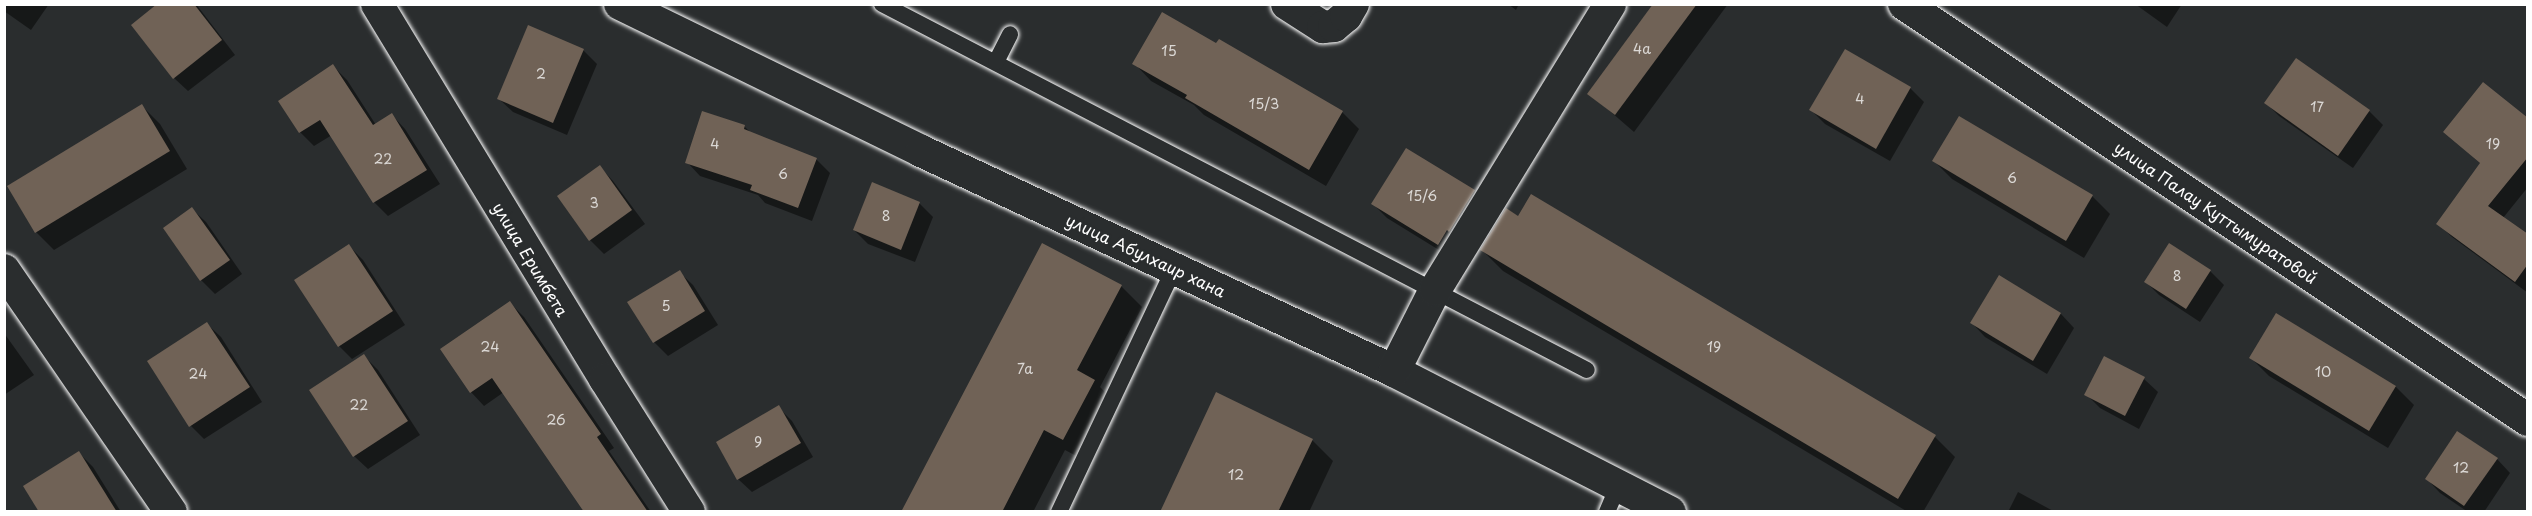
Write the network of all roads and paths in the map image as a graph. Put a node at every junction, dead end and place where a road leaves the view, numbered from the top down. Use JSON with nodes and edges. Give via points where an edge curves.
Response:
{"nodes":[{"id":1,"x":377,"y":4,"type":"edge"},
{"id":2,"x":620,"y":4,"type":"edge"},
{"id":3,"x":882,"y":4,"type":"edge"},
{"id":4,"x":1287,"y":4,"type":"edge"},
{"id":5,"x":1353,"y":4,"type":"edge"},
{"id":6,"x":1610,"y":4,"type":"edge"},
{"id":7,"x":1904,"y":4,"type":"edge"},
{"id":8,"x":1010,"y":34,"type":"dead end"},
{"id":9,"x":996,"y":62,"type":"junction"},
{"id":10,"x":1174,"y":269,"type":"junction"},
{"id":11,"x":4,"y":270,"type":"edge"},
{"id":12,"x":1435,"y":290,"type":"junction"},
{"id":13,"x":1587,"y":369,"type":"dead end"},
{"id":14,"x":1395,"y":371,"type":"junction"},
{"id":15,"x":2528,"y":420,"type":"edge"},
{"id":16,"x":1612,"y":499,"type":"edge"},
{"id":17,"x":171,"y":512,"type":"edge"},
{"id":18,"x":690,"y":512,"type":"edge"},
{"id":19,"x":1059,"y":512,"type":"edge"},
{"id":20,"x":1670,"y":512,"type":"edge"}],
"edges":[{"from":1,"to":18,"type":"street","name":"улица Еримбета"},
{"from":2,"to":10,"type":"street","name":"улица Абулхаир хана"},
{"from":3,"to":9,"type":"lane"},
{"from":4,"to":5,"type":"street","via":[[1323,27],[1334,26]]},
{"from":6,"to":12,"type":"street"},
{"from":7,"to":15,"type":"street","name":"улица Палау Куттымуратовой"},
{"from":8,"to":9,"type":"lane"},
{"from":9,"to":12,"type":"lane"},
{"from":10,"to":14,"type":"street","name":"улица Абулхаир хана"},
{"from":10,"to":19,"type":"lane"},
{"from":11,"to":17,"type":"street"},
{"from":12,"to":13,"type":"lane"},
{"from":12,"to":14,"type":"street"},
{"from":14,"to":16,"type":"street","name":"улица Абулхаир хана"},
{"from":16,"to":20,"type":"street","name":"улица Абулхаир хана"}]}
